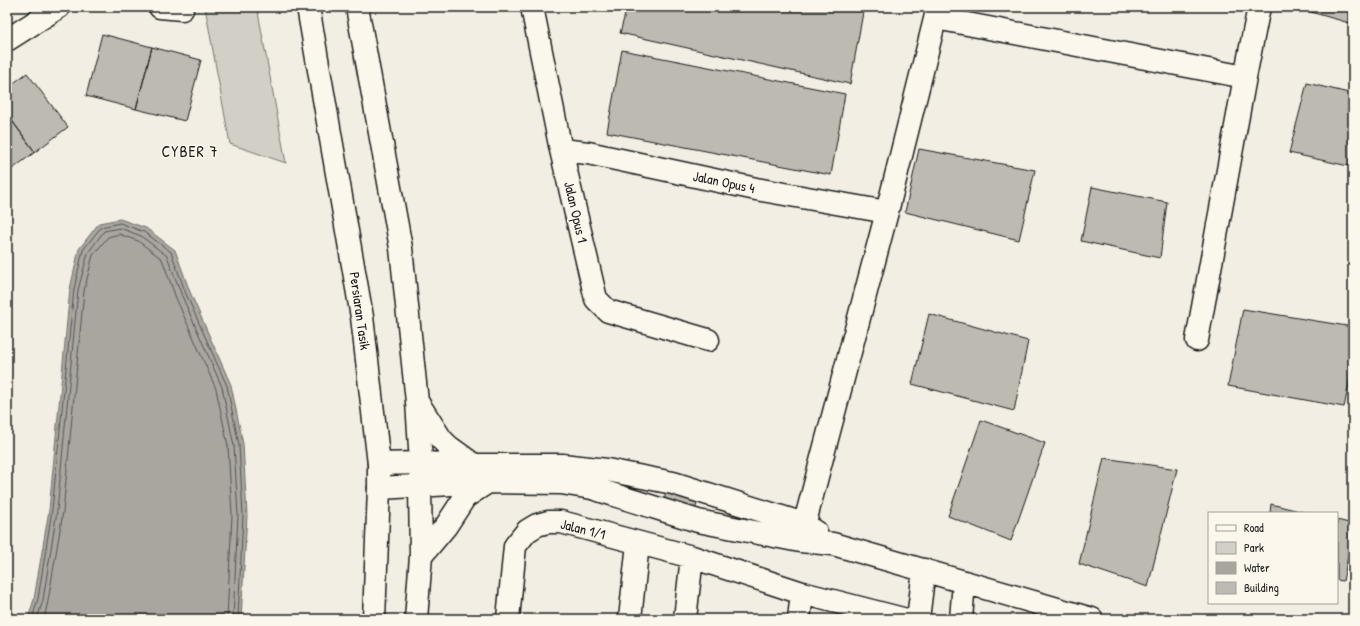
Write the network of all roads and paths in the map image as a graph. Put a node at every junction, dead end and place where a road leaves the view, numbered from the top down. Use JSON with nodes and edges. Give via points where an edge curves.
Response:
{"nodes":[{"id":1,"x":59,"y":7,"type":"edge"},
{"id":2,"x":160,"y":7,"type":"edge"},
{"id":3,"x":308,"y":7,"type":"edge"},
{"id":4,"x":357,"y":7,"type":"edge"},
{"id":5,"x":532,"y":7,"type":"edge"},
{"id":6,"x":1259,"y":7,"type":"edge"},
{"id":7,"x":182,"y":9,"type":"dead end"},
{"id":8,"x":937,"y":13,"type":"edge"},
{"id":9,"x":7,"y":40,"type":"edge"},
{"id":10,"x":1245,"y":76,"type":"junction"},
{"id":11,"x":561,"y":150,"type":"junction"},
{"id":12,"x":887,"y":212,"type":"junction"},
{"id":13,"x":708,"y":340,"type":"dead end"},
{"id":14,"x":1197,"y":340,"type":"dead end"},
{"id":15,"x":417,"y":402,"type":"junction"},
{"id":16,"x":421,"y":463,"type":"junction"},
{"id":17,"x":379,"y":464,"type":"junction"},
{"id":18,"x":474,"y":465,"type":"junction"},
{"id":19,"x":561,"y":474,"type":"junction"},
{"id":20,"x":488,"y":482,"type":"junction"},
{"id":21,"x":420,"y":486,"type":"junction"},
{"id":22,"x":379,"y":488,"type":"junction"},
{"id":23,"x":745,"y":505,"type":"junction"},
{"id":24,"x":738,"y":529,"type":"junction"},
{"id":25,"x":802,"y":532,"type":"junction"},
{"id":26,"x":638,"y":543,"type":"junction"},
{"id":27,"x":421,"y":556,"type":"junction"},
{"id":28,"x":692,"y":557,"type":"junction"},
{"id":29,"x":924,"y":570,"type":"junction"},
{"id":30,"x":964,"y":582,"type":"junction"},
{"id":31,"x":802,"y":593,"type":"junction"},
{"id":32,"x":374,"y":619,"type":"edge"},
{"id":33,"x":416,"y":619,"type":"edge"},
{"id":34,"x":508,"y":619,"type":"edge"},
{"id":35,"x":630,"y":619,"type":"edge"},
{"id":36,"x":685,"y":619,"type":"edge"},
{"id":37,"x":799,"y":619,"type":"edge"},
{"id":38,"x":903,"y":619,"type":"edge"},
{"id":39,"x":918,"y":619,"type":"edge"},
{"id":40,"x":961,"y":619,"type":"edge"},
{"id":41,"x":1092,"y":619,"type":"edge"}],
"edges":[{"from":1,"to":9,"type":"street"},
{"from":2,"to":7,"type":"street"},
{"from":3,"to":17,"type":"street","name":"Persiaran Tasik","via":[[362,318]]},
{"from":4,"to":15,"type":"street","via":[[401,248]]},
{"from":5,"to":11,"type":"street","name":"Jalan Opus 1"},
{"from":6,"to":10,"type":"street"},
{"from":8,"to":10,"type":"street"},
{"from":8,"to":12,"type":"street"},
{"from":10,"to":14,"type":"street"},
{"from":11,"to":12,"type":"street","name":"Jalan Opus 4","via":[[588,153],[756,189]]},
{"from":11,"to":13,"type":"street","name":"Jalan Opus 1","via":[[596,299],[608,311]]},
{"from":12,"to":25,"type":"street"},
{"from":15,"to":16,"type":"street"},
{"from":15,"to":18,"type":"street","via":[[441,439]]},
{"from":16,"to":17,"type":"street"},
{"from":16,"to":18,"type":"street"},
{"from":16,"to":21,"type":"street"},
{"from":17,"to":22,"type":"street","name":"Persiaran Tasik"},
{"from":18,"to":19,"type":"street"},
{"from":19,"to":20,"type":"street"},
{"from":19,"to":23,"type":"street","via":[[607,470],[674,483]]},
{"from":19,"to":24,"type":"street","via":[[592,488],[698,521]]},
{"from":20,"to":21,"type":"street"},
{"from":20,"to":27,"type":"street","via":[[465,498]]},
{"from":21,"to":22,"type":"street"},
{"from":21,"to":27,"type":"street"},
{"from":22,"to":32,"type":"street","name":"Persiaran Tasik"},
{"from":23,"to":24,"type":"street"},
{"from":23,"to":25,"type":"street"},
{"from":24,"to":25,"type":"street"},
{"from":25,"to":29,"type":"street","via":[[833,544]]},
{"from":26,"to":28,"type":"street","name":"Jalan 1/1"},
{"from":26,"to":34,"type":"street","name":"Jalan 1/1","via":[[561,522],[548,522],[527,530],[515,546]]},
{"from":26,"to":35,"type":"street"},
{"from":27,"to":33,"type":"street"},
{"from":28,"to":31,"type":"street","name":"Jalan 1/1"},
{"from":28,"to":36,"type":"street"},
{"from":29,"to":30,"type":"street"},
{"from":29,"to":39,"type":"street"},
{"from":30,"to":40,"type":"street"},
{"from":30,"to":41,"type":"street"},
{"from":31,"to":37,"type":"street"},
{"from":31,"to":38,"type":"street","name":"Jalan 1/1"}]}
